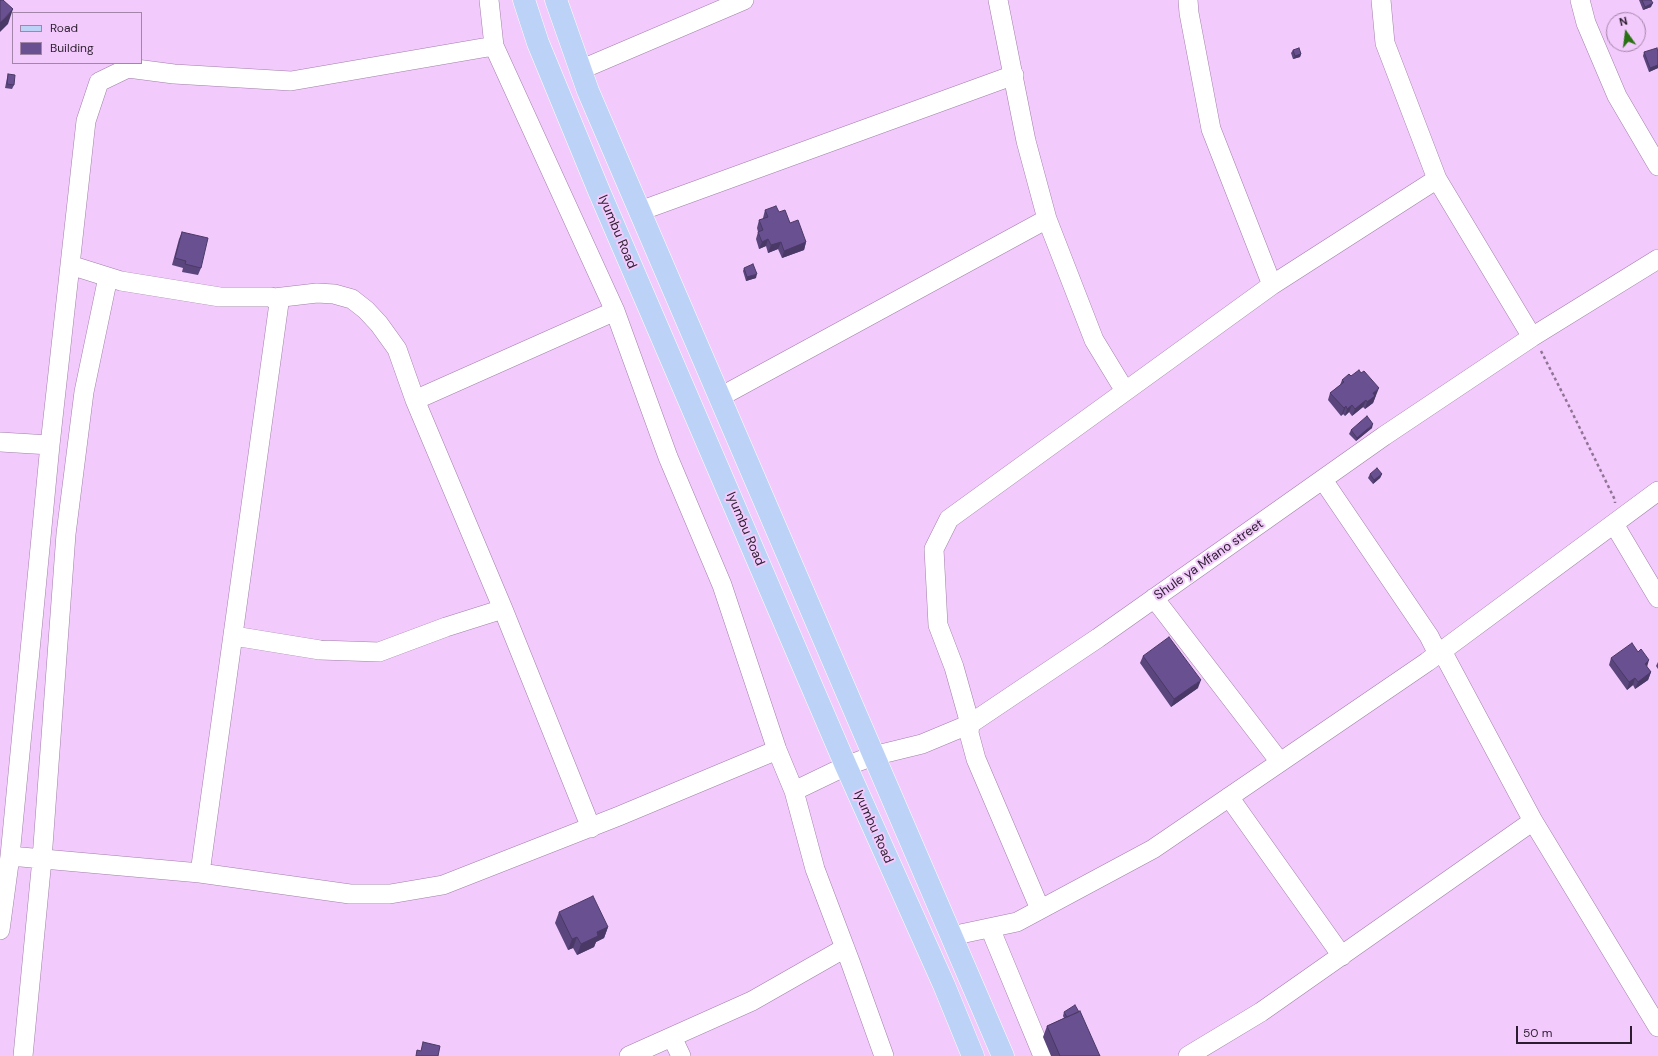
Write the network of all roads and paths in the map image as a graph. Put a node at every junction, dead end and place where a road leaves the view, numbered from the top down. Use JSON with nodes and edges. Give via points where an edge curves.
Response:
{"nodes":[{"id":1,"x":489,"y":0,"type":"edge"},
{"id":2,"x":524,"y":0,"type":"edge"},
{"id":3,"x":556,"y":0,"type":"edge"},
{"id":4,"x":744,"y":0,"type":"edge"},
{"id":5,"x":998,"y":0,"type":"edge"},
{"id":6,"x":1188,"y":0,"type":"edge"},
{"id":7,"x":1381,"y":0,"type":"edge"},
{"id":8,"x":1580,"y":0,"type":"edge"},
{"id":9,"x":494,"y":46,"type":"junction"},
{"id":10,"x":580,"y":70,"type":"junction"},
{"id":11,"x":1014,"y":75,"type":"junction"},
{"id":12,"x":1658,"y":166,"type":"edge"},
{"id":13,"x":1437,"y":179,"type":"junction"},
{"id":14,"x":640,"y":211,"type":"junction"},
{"id":15,"x":1047,"y":219,"type":"junction"},
{"id":16,"x":1658,"y":259,"type":"edge"},
{"id":17,"x":70,"y":265,"type":"junction"},
{"id":18,"x":108,"y":277,"type":"junction"},
{"id":19,"x":1272,"y":285,"type":"junction"},
{"id":20,"x":274,"y":298,"type":"junction"},
{"id":21,"x":616,"y":311,"type":"junction"},
{"id":22,"x":1532,"y":337,"type":"junction"},
{"id":23,"x":1125,"y":391,"type":"junction"},
{"id":24,"x":720,"y":397,"type":"junction"},
{"id":25,"x":414,"y":400,"type":"junction"},
{"id":26,"x":0,"y":442,"type":"edge"},
{"id":27,"x":50,"y":445,"type":"junction"},
{"id":28,"x":1323,"y":480,"type":"junction"},
{"id":29,"x":1658,"y":491,"type":"edge"},
{"id":30,"x":1614,"y":524,"type":"junction"},
{"id":31,"x":1154,"y":598,"type":"junction"},
{"id":32,"x":1658,"y":598,"type":"edge"},
{"id":33,"x":503,"y":609,"type":"junction"},
{"id":34,"x":234,"y":636,"type":"junction"},
{"id":35,"x":1440,"y":652,"type":"junction"},
{"id":36,"x":970,"y":724,"type":"junction"},
{"id":37,"x":777,"y":750,"type":"junction"},
{"id":38,"x":873,"y":756,"type":"junction"},
{"id":39,"x":1280,"y":762,"type":"junction"},
{"id":40,"x":846,"y":766,"type":"junction"},
{"id":41,"x":794,"y":791,"type":"junction"},
{"id":42,"x":1229,"y":797,"type":"junction"},
{"id":43,"x":1533,"y":821,"type":"junction"},
{"id":44,"x":591,"y":828,"type":"junction"},
{"id":45,"x":10,"y":856,"type":"junction"},
{"id":46,"x":42,"y":859,"type":"junction"},
{"id":47,"x":200,"y":873,"type":"junction"},
{"id":48,"x":1040,"y":909,"type":"junction"},
{"id":49,"x":990,"y":928,"type":"junction"},
{"id":50,"x":0,"y":930,"type":"edge"},
{"id":51,"x":951,"y":936,"type":"junction"},
{"id":52,"x":845,"y":948,"type":"junction"},
{"id":53,"x":1342,"y":956,"type":"junction"},
{"id":54,"x":1658,"y":1026,"type":"edge"},
{"id":55,"x":672,"y":1037,"type":"junction"},
{"id":56,"x":23,"y":1056,"type":"edge"},
{"id":57,"x":629,"y":1056,"type":"edge"},
{"id":58,"x":681,"y":1056,"type":"edge"},
{"id":59,"x":884,"y":1056,"type":"edge"},
{"id":60,"x":972,"y":1056,"type":"edge"},
{"id":61,"x":1003,"y":1056,"type":"edge"},
{"id":62,"x":1043,"y":1056,"type":"edge"},
{"id":63,"x":1188,"y":1056,"type":"edge"}],
"edges":[{"from":1,"to":9,"type":"street"},
{"from":2,"to":40,"type":"main road","name":"Iyumbu Road","via":[[538,43],[599,191]]},
{"from":3,"to":10,"type":"main road"},
{"from":4,"to":10,"type":"street"},
{"from":5,"to":11,"type":"street"},
{"from":6,"to":19,"type":"street","via":[[1211,129]]},
{"from":7,"to":13,"type":"street","via":[[1385,44]]},
{"from":8,"to":12,"type":"street","via":[[1586,23],[1616,96]]},
{"from":9,"to":17,"type":"street","via":[[291,81],[174,74],[128,68],[99,82],[86,120]]},
{"from":9,"to":21,"type":"street"},
{"from":10,"to":14,"type":"main road"},
{"from":11,"to":14,"type":"street"},
{"from":11,"to":15,"type":"street","via":[[1026,141]]},
{"from":13,"to":19,"type":"street"},
{"from":13,"to":22,"type":"street"},
{"from":14,"to":24,"type":"main road"},
{"from":15,"to":23,"type":"street","via":[[1094,340]]},
{"from":15,"to":24,"type":"street"},
{"from":16,"to":22,"type":"street","name":"Shule ya Mfano street"},
{"from":17,"to":18,"type":"street"},
{"from":17,"to":27,"type":"street"},
{"from":18,"to":20,"type":"street","via":[[220,297]]},
{"from":18,"to":46,"type":"street","via":[[84,392],[66,534]]},
{"from":19,"to":23,"type":"street"},
{"from":20,"to":25,"type":"street","via":[[317,293],[352,299],[379,324],[397,349]]},
{"from":20,"to":34,"type":"street","via":[[279,304]]},
{"from":21,"to":25,"type":"street"},
{"from":21,"to":37,"type":"street","via":[[668,456],[722,585]]},
{"from":22,"to":28,"type":"street","name":"Shule ya Mfano street"},
{"from":22,"to":30,"type":"path","via":[[1615,500]]},
{"from":23,"to":36,"type":"street","via":[[949,519],[934,549],[938,625]]},
{"from":24,"to":38,"type":"main road"},
{"from":25,"to":33,"type":"street"},
{"from":26,"to":27,"type":"street"},
{"from":27,"to":45,"type":"street"},
{"from":28,"to":31,"type":"street","name":"Shule ya Mfano street"},
{"from":28,"to":35,"type":"street"},
{"from":29,"to":30,"type":"street"},
{"from":30,"to":32,"type":"street"},
{"from":30,"to":35,"type":"street"},
{"from":31,"to":36,"type":"street","name":"Shule ya Mfano street"},
{"from":31,"to":39,"type":"street"},
{"from":33,"to":34,"type":"street","via":[[446,626],[379,652],[320,650]]},
{"from":33,"to":44,"type":"street"},
{"from":34,"to":47,"type":"street"},
{"from":35,"to":39,"type":"street"},
{"from":35,"to":43,"type":"street"},
{"from":36,"to":38,"type":"street","name":"Shule ya Mfano street","via":[[922,744]]},
{"from":36,"to":48,"type":"street","via":[[969,733],[976,759]]},
{"from":37,"to":41,"type":"street"},
{"from":37,"to":44,"type":"street"},
{"from":38,"to":40,"type":"street","name":"Shule ya Mfano street"},
{"from":38,"to":51,"type":"main road"},
{"from":39,"to":42,"type":"street"},
{"from":40,"to":41,"type":"street","name":"Shule ya Mfano street"},
{"from":40,"to":60,"type":"main road","name":"Iyumbu Road","via":[[944,984]]},
{"from":41,"to":52,"type":"street","via":[[815,869]]},
{"from":42,"to":48,"type":"street","via":[[1153,849]]},
{"from":42,"to":53,"type":"street"},
{"from":43,"to":53,"type":"street"},
{"from":43,"to":54,"type":"street"},
{"from":44,"to":47,"type":"street","via":[[442,885],[390,894],[350,894]]},
{"from":45,"to":46,"type":"street"},
{"from":45,"to":50,"type":"street"},
{"from":46,"to":47,"type":"street"},
{"from":46,"to":56,"type":"street"},
{"from":48,"to":49,"type":"street","via":[[1017,922]]},
{"from":49,"to":51,"type":"street"},
{"from":49,"to":62,"type":"street"},
{"from":51,"to":61,"type":"main road"},
{"from":52,"to":55,"type":"street","via":[[752,1001]]},
{"from":52,"to":59,"type":"street"},
{"from":53,"to":63,"type":"street","via":[[1261,1012]]},
{"from":55,"to":57,"type":"street"},
{"from":55,"to":58,"type":"street"}]}
